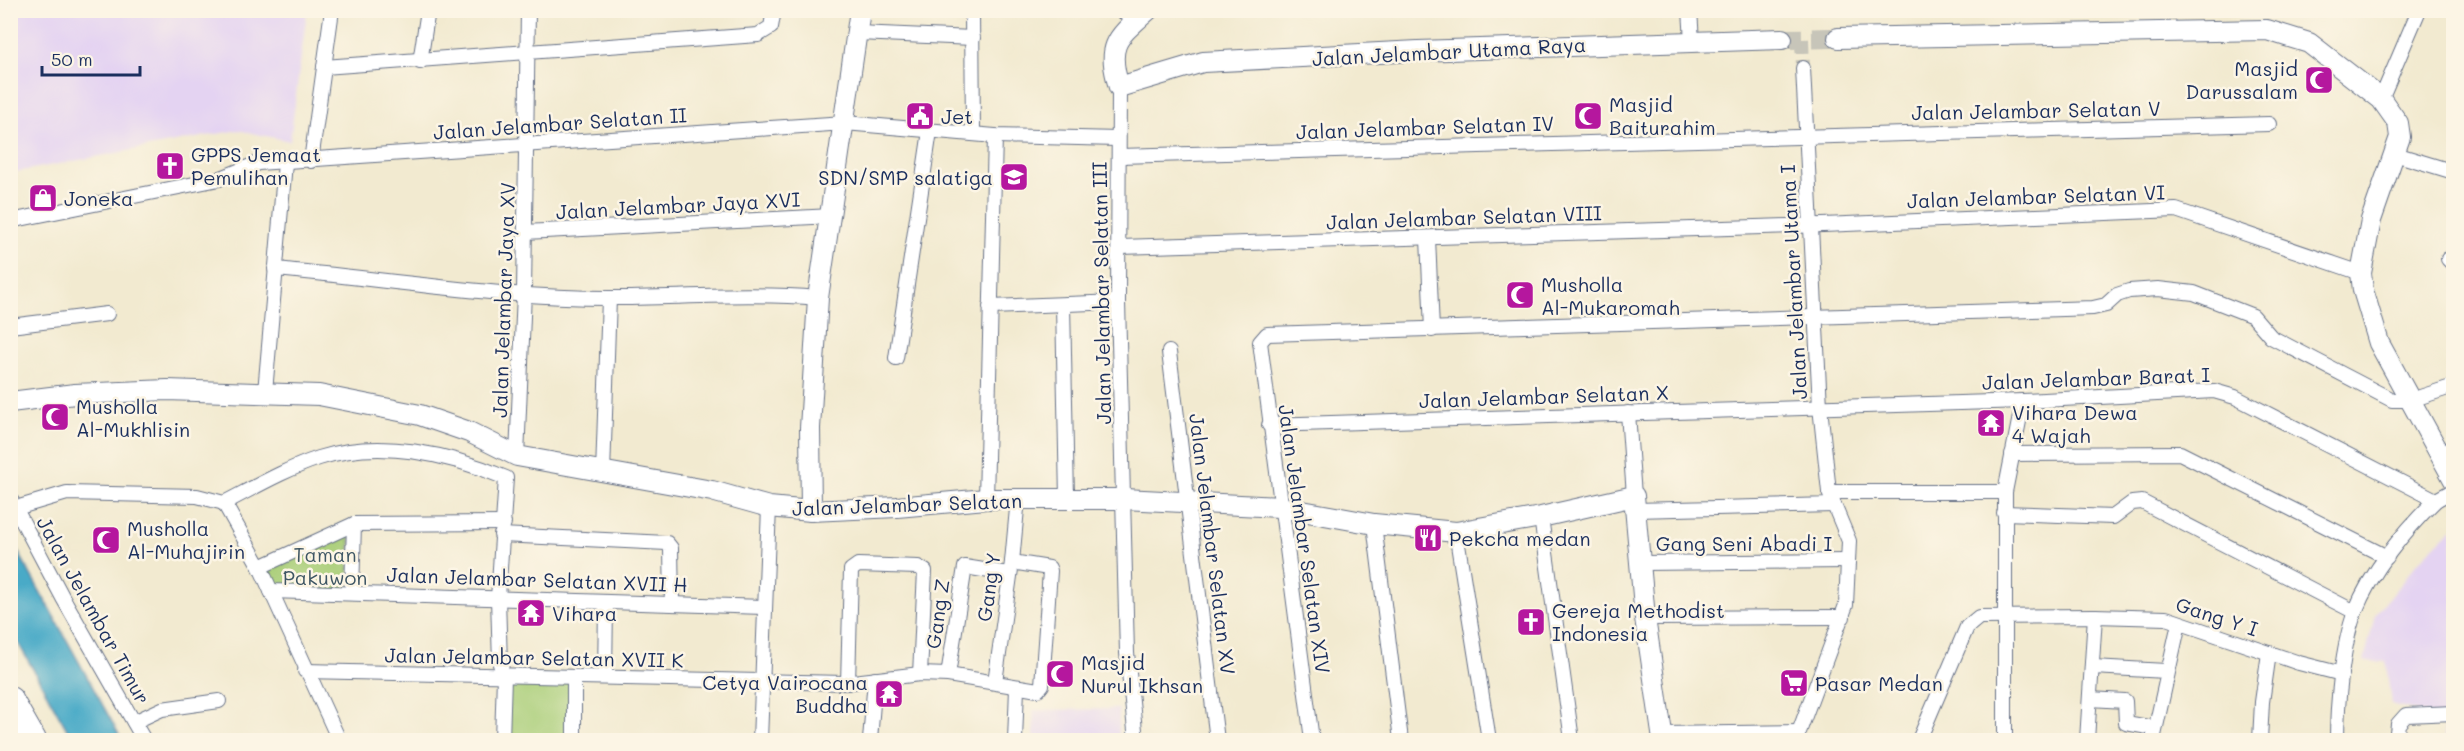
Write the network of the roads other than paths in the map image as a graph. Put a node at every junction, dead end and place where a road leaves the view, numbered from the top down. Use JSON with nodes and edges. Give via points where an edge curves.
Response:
{"nodes":[{"id":1,"x":332,"y":10,"type":"edge"},
{"id":2,"x":428,"y":10,"type":"edge"},
{"id":3,"x":528,"y":10,"type":"edge"},
{"id":4,"x":774,"y":10,"type":"edge"},
{"id":5,"x":860,"y":10,"type":"edge"},
{"id":6,"x":972,"y":10,"type":"edge"},
{"id":7,"x":1690,"y":10,"type":"edge"},
{"id":8,"x":2419,"y":10,"type":"edge"},
{"id":9,"x":1135,"y":14,"type":"edge"},
{"id":10,"x":858,"y":33,"type":"junction"},
{"id":11,"x":973,"y":38,"type":"junction"},
{"id":12,"x":1838,"y":38,"type":"tunnel mouth"},
{"id":13,"x":1782,"y":39,"type":"tunnel mouth"},
{"id":14,"x":1692,"y":41,"type":"junction"},
{"id":15,"x":526,"y":53,"type":"junction"},
{"id":16,"x":420,"y":62,"type":"junction"},
{"id":17,"x":324,"y":67,"type":"junction"},
{"id":18,"x":1803,"y":68,"type":"tunnel mouth"},
{"id":19,"x":1119,"y":87,"type":"junction"},
{"id":20,"x":2381,"y":99,"type":"junction"},
{"id":21,"x":845,"y":123,"type":"junction"},
{"id":22,"x":2269,"y":124,"type":"dead end"},
{"id":23,"x":930,"y":131,"type":"junction"},
{"id":24,"x":973,"y":134,"type":"junction"},
{"id":25,"x":1804,"y":135,"type":"junction"},
{"id":26,"x":995,"y":136,"type":"junction"},
{"id":27,"x":1118,"y":139,"type":"junction"},
{"id":28,"x":526,"y":145,"type":"junction"},
{"id":29,"x":2395,"y":154,"type":"junction"},
{"id":30,"x":1119,"y":156,"type":"junction"},
{"id":31,"x":311,"y":161,"type":"junction"},
{"id":32,"x":285,"y":163,"type":"junction"},
{"id":33,"x":2454,"y":172,"type":"edge"},
{"id":34,"x":832,"y":216,"type":"junction"},
{"id":35,"x":10,"y":221,"type":"edge"},
{"id":36,"x":1810,"y":225,"type":"junction"},
{"id":37,"x":525,"y":232,"type":"junction"},
{"id":38,"x":1428,"y":238,"type":"junction"},
{"id":39,"x":1120,"y":247,"type":"junction"},
{"id":40,"x":275,"y":269,"type":"junction"},
{"id":41,"x":2361,"y":273,"type":"junction"},
{"id":42,"x":524,"y":293,"type":"junction"},
{"id":43,"x":609,"y":298,"type":"junction"},
{"id":44,"x":818,"y":298,"type":"junction"},
{"id":45,"x":1118,"y":302,"type":"junction"},
{"id":46,"x":1063,"y":305,"type":"junction"},
{"id":47,"x":990,"y":307,"type":"junction"},
{"id":48,"x":107,"y":314,"type":"dead end"},
{"id":49,"x":1815,"y":315,"type":"junction"},
{"id":50,"x":10,"y":326,"type":"edge"},
{"id":51,"x":1432,"y":330,"type":"junction"},
{"id":52,"x":1169,"y":352,"type":"dead end"},
{"id":53,"x":896,"y":358,"type":"dead end"},
{"id":54,"x":2454,"y":386,"type":"edge"},
{"id":55,"x":265,"y":392,"type":"junction"},
{"id":56,"x":2411,"y":400,"type":"junction"},
{"id":57,"x":2023,"y":401,"type":"junction"},
{"id":58,"x":10,"y":402,"type":"edge"},
{"id":59,"x":1820,"y":407,"type":"junction"},
{"id":60,"x":1628,"y":413,"type":"junction"},
{"id":61,"x":1269,"y":425,"type":"junction"},
{"id":62,"x":2012,"y":454,"type":"junction"},
{"id":63,"x":517,"y":456,"type":"junction"},
{"id":64,"x":603,"y":473,"type":"junction"},
{"id":65,"x":2454,"y":480,"type":"edge"},
{"id":66,"x":2454,"y":490,"type":"edge"},
{"id":67,"x":2005,"y":492,"type":"junction"},
{"id":68,"x":1018,"y":498,"type":"junction"},
{"id":69,"x":986,"y":499,"type":"junction"},
{"id":70,"x":1067,"y":499,"type":"junction"},
{"id":71,"x":1124,"y":499,"type":"junction"},
{"id":72,"x":1831,"y":499,"type":"junction"},
{"id":73,"x":2436,"y":500,"type":"junction"},
{"id":74,"x":1189,"y":501,"type":"junction"},
{"id":75,"x":13,"y":503,"type":"edge"},
{"id":76,"x":224,"y":503,"type":"junction"},
{"id":77,"x":1635,"y":503,"type":"junction"},
{"id":78,"x":769,"y":507,"type":"junction"},
{"id":79,"x":1280,"y":507,"type":"junction"},
{"id":80,"x":811,"y":511,"type":"junction"},
{"id":81,"x":2004,"y":513,"type":"junction"},
{"id":82,"x":1541,"y":517,"type":"junction"},
{"id":83,"x":354,"y":524,"type":"junction"},
{"id":84,"x":1374,"y":524,"type":"junction"},
{"id":85,"x":502,"y":529,"type":"junction"},
{"id":86,"x":1456,"y":532,"type":"junction"},
{"id":87,"x":2387,"y":556,"type":"junction"},
{"id":88,"x":1848,"y":561,"type":"junction"},
{"id":89,"x":1642,"y":563,"type":"junction"},
{"id":90,"x":260,"y":567,"type":"junction"},
{"id":91,"x":1010,"y":568,"type":"junction"},
{"id":92,"x":271,"y":591,"type":"junction"},
{"id":93,"x":352,"y":592,"type":"junction"},
{"id":94,"x":498,"y":598,"type":"junction"},
{"id":95,"x":606,"y":603,"type":"junction"},
{"id":96,"x":672,"y":603,"type":"junction"},
{"id":97,"x":764,"y":607,"type":"junction"},
{"id":98,"x":2355,"y":612,"type":"junction"},
{"id":99,"x":2095,"y":616,"type":"junction"},
{"id":100,"x":1843,"y":617,"type":"junction"},
{"id":101,"x":1645,"y":618,"type":"junction"},
{"id":102,"x":2005,"y":618,"type":"junction"},
{"id":103,"x":2179,"y":623,"type":"junction"},
{"id":104,"x":2269,"y":653,"type":"junction"},
{"id":105,"x":2093,"y":667,"type":"junction"},
{"id":106,"x":305,"y":671,"type":"junction"},
{"id":107,"x":2166,"y":671,"type":"junction"},
{"id":108,"x":920,"y":674,"type":"junction"},
{"id":109,"x":2342,"y":674,"type":"junction"},
{"id":110,"x":948,"y":675,"type":"junction"},
{"id":111,"x":504,"y":676,"type":"junction"},
{"id":112,"x":574,"y":677,"type":"junction"},
{"id":113,"x":605,"y":677,"type":"junction"},
{"id":114,"x":875,"y":679,"type":"junction"},
{"id":115,"x":762,"y":682,"type":"junction"},
{"id":116,"x":995,"y":682,"type":"junction"},
{"id":117,"x":848,"y":683,"type":"junction"},
{"id":118,"x":1017,"y":688,"type":"junction"},
{"id":119,"x":2090,"y":699,"type":"junction"},
{"id":120,"x":10,"y":700,"type":"edge"},
{"id":121,"x":219,"y":700,"type":"dead end"},
{"id":122,"x":2454,"y":713,"type":"edge"},
{"id":123,"x":134,"y":722,"type":"junction"},
{"id":124,"x":2154,"y":734,"type":"edge"},
{"id":125,"x":1797,"y":736,"type":"edge"},
{"id":126,"x":1662,"y":737,"type":"edge"},
{"id":127,"x":33,"y":741,"type":"edge"},
{"id":128,"x":144,"y":741,"type":"edge"},
{"id":129,"x":339,"y":741,"type":"edge"},
{"id":130,"x":502,"y":741,"type":"edge"},
{"id":131,"x":574,"y":741,"type":"edge"},
{"id":132,"x":760,"y":741,"type":"edge"},
{"id":133,"x":870,"y":741,"type":"edge"},
{"id":134,"x":1014,"y":741,"type":"edge"},
{"id":135,"x":1136,"y":741,"type":"edge"},
{"id":136,"x":1217,"y":741,"type":"edge"},
{"id":137,"x":1312,"y":741,"type":"edge"},
{"id":138,"x":1401,"y":741,"type":"edge"},
{"id":139,"x":1489,"y":741,"type":"edge"},
{"id":140,"x":1572,"y":741,"type":"edge"},
{"id":141,"x":1919,"y":741,"type":"edge"},
{"id":142,"x":2005,"y":741,"type":"edge"},
{"id":143,"x":2087,"y":741,"type":"edge"},
{"id":144,"x":2260,"y":741,"type":"edge"},
{"id":145,"x":2337,"y":741,"type":"edge"},
{"id":146,"x":2396,"y":741,"type":"edge"}],
"edges":[{"from":1,"to":17,"type":"street"},
{"from":2,"to":16,"type":"street"},
{"from":3,"to":15,"type":"street","name":"Jalan Jelambar Jaya XV"},
{"from":4,"to":15,"type":"street","via":[[771,27],[758,35]]},
{"from":5,"to":10,"type":"street"},
{"from":6,"to":11,"type":"street"},
{"from":7,"to":14,"type":"street"},
{"from":8,"to":20,"type":"street"},
{"from":9,"to":19,"type":"street","via":[[1115,45],[1112,63]]},
{"from":10,"to":11,"type":"street"},
{"from":10,"to":21,"type":"street"},
{"from":11,"to":24,"type":"street"},
{"from":12,"to":20,"type":"street","via":[[2267,30],[2308,43]]},
{"from":13,"to":14,"type":"street","name":"Jalan Jelambar Utama Raya"},
{"from":14,"to":19,"type":"street","name":"Jalan Jelambar Utama Raya","via":[[1203,62]]},
{"from":15,"to":16,"type":"street"},
{"from":15,"to":28,"type":"street","name":"Jalan Jelambar Jaya XV"},
{"from":16,"to":17,"type":"street"},
{"from":17,"to":31,"type":"street"},
{"from":18,"to":25,"type":"street","name":"Jalan Jelambar Utama I"},
{"from":19,"to":27,"type":"street","name":"Jalan Jelambar Selatan III"},
{"from":20,"to":29,"type":"street","via":[[2400,128]]},
{"from":21,"to":23,"type":"street","name":"Jalan Jelambar Selatan II"},
{"from":21,"to":28,"type":"street","name":"Jalan Jelambar Selatan II"},
{"from":21,"to":34,"type":"street"},
{"from":22,"to":25,"type":"street","name":"Jalan Jelambar Selatan V"},
{"from":23,"to":24,"type":"street","name":"Jalan Jelambar Selatan II"},
{"from":23,"to":53,"type":"street"},
{"from":24,"to":26,"type":"street","name":"Jalan Jelambar Selatan II"},
{"from":25,"to":30,"type":"street","name":"Jalan Jelambar Selatan IV"},
{"from":25,"to":36,"type":"street","name":"Jalan Jelambar Utama I"},
{"from":26,"to":27,"type":"street","name":"Jalan Jelambar Selatan II"},
{"from":26,"to":47,"type":"street"},
{"from":27,"to":30,"type":"street","name":"Jalan Jelambar Selatan III"},
{"from":28,"to":31,"type":"street","name":"Jalan Jelambar Selatan II"},
{"from":28,"to":37,"type":"street","name":"Jalan Jelambar Jaya XV"},
{"from":29,"to":33,"type":"street"},
{"from":29,"to":41,"type":"street","via":[[2371,220]]},
{"from":30,"to":39,"type":"street","name":"Jalan Jelambar Selatan III"},
{"from":31,"to":32,"type":"street","name":"Jalan Jelambar Selatan II"},
{"from":32,"to":35,"type":"street","name":"Jalan Jelambar Selatan II","via":[[253,164],[219,179]]},
{"from":32,"to":40,"type":"street"},
{"from":34,"to":37,"type":"street","name":"Jalan Jelambar Jaya XVI"},
{"from":34,"to":44,"type":"street"},
{"from":36,"to":38,"type":"street","name":"Jalan Jelambar Selatan VIII"},
{"from":36,"to":41,"type":"street","name":"Jalan Jelambar Selatan VI","via":[[2176,210]]},
{"from":36,"to":49,"type":"street","name":"Jalan Jelambar Utama I"},
{"from":37,"to":42,"type":"street","name":"Jalan Jelambar Jaya XV"},
{"from":38,"to":39,"type":"street","name":"Jalan Jelambar Selatan VIII"},
{"from":38,"to":51,"type":"street"},
{"from":39,"to":45,"type":"street","name":"Jalan Jelambar Selatan III"},
{"from":40,"to":42,"type":"street"},
{"from":40,"to":55,"type":"street"},
{"from":41,"to":56,"type":"street","via":[[2374,332]]},
{"from":42,"to":43,"type":"street"},
{"from":42,"to":63,"type":"street","name":"Jalan Jelambar Jaya XV"},
{"from":43,"to":44,"type":"street"},
{"from":43,"to":64,"type":"street"},
{"from":44,"to":80,"type":"street","via":[[810,428]]},
{"from":45,"to":46,"type":"street"},
{"from":45,"to":71,"type":"street","name":"Jalan Jelambar Selatan III"},
{"from":46,"to":47,"type":"street"},
{"from":46,"to":70,"type":"street"},
{"from":47,"to":69,"type":"street"},
{"from":48,"to":50,"type":"street"},
{"from":49,"to":51,"type":"street"},
{"from":49,"to":56,"type":"street","via":[[2093,308],[2129,291],[2194,293],[2253,316],[2271,337],[2392,400]]},
{"from":49,"to":59,"type":"street","name":"Jalan Jelambar Utama I"},
{"from":51,"to":61,"type":"street","name":"Jalan Jelambar Selatan XIV","via":[[1267,334],[1260,342]]},
{"from":52,"to":74,"type":"street","name":"Jalan Jelambar Selatan XV"},
{"from":54,"to":56,"type":"street"},
{"from":55,"to":58,"type":"street","name":"Jalan Jelambar Selatan","via":[[156,390]]},
{"from":55,"to":63,"type":"street","name":"Jalan Jelambar Selatan","via":[[348,399],[420,415],[469,432]]},
{"from":56,"to":65,"type":"street"},
{"from":57,"to":59,"type":"street","name":"Jalan Jelambar Barat I"},
{"from":57,"to":62,"type":"street"},
{"from":57,"to":73,"type":"street","name":"Jalan Jelambar Barat I","via":[[2226,393]]},
{"from":59,"to":60,"type":"street","name":"Jalan Jelambar Selatan X"},
{"from":59,"to":72,"type":"street","name":"Jalan Jelambar Utama I"},
{"from":60,"to":61,"type":"street","name":"Jalan Jelambar Selatan X"},
{"from":60,"to":77,"type":"street"},
{"from":61,"to":79,"type":"street","name":"Jalan Jelambar Selatan XIV"},
{"from":62,"to":67,"type":"street"},
{"from":62,"to":87,"type":"street","via":[[2180,453]]},
{"from":63,"to":64,"type":"street","name":"Jalan Jelambar Selatan"},
{"from":64,"to":78,"type":"street","name":"Jalan Jelambar Selatan","via":[[712,492]]},
{"from":66,"to":73,"type":"street"},
{"from":67,"to":72,"type":"street","name":"Jalan Jelambar Selatan"},
{"from":67,"to":81,"type":"street"},
{"from":68,"to":69,"type":"street","name":"Jalan Jelambar Selatan"},
{"from":68,"to":70,"type":"street","name":"Jalan Jelambar Selatan"},
{"from":68,"to":91,"type":"street","name":"Gang Y"},
{"from":69,"to":80,"type":"street","name":"Jalan Jelambar Selatan"},
{"from":70,"to":71,"type":"street","name":"Jalan Jelambar Selatan"},
{"from":71,"to":74,"type":"street","name":"Jalan Jelambar Selatan"},
{"from":71,"to":135,"type":"street","name":"Jalan Jelambar Selatan III","via":[[1127,652]]},
{"from":72,"to":77,"type":"street","name":"Jalan Jelambar Selatan"},
{"from":72,"to":88,"type":"street","name":"Jalan Jelambar Utama I","via":[[1849,541]]},
{"from":73,"to":87,"type":"street","via":[[2410,525]]},
{"from":74,"to":79,"type":"street","name":"Jalan Jelambar Selatan"},
{"from":74,"to":136,"type":"street","name":"Jalan Jelambar Selatan XV"},
{"from":75,"to":76,"type":"street","via":[[67,493],[197,496]]},
{"from":75,"to":123,"type":"street","name":"Jalan Jelambar Timur"},
{"from":76,"to":85,"type":"street","via":[[321,457],[380,449],[473,464],[506,478]]},
{"from":76,"to":90,"type":"street"},
{"from":77,"to":82,"type":"street","name":"Jalan Jelambar Selatan"},
{"from":77,"to":89,"type":"street"},
{"from":78,"to":80,"type":"street","name":"Jalan Jelambar Selatan"},
{"from":78,"to":97,"type":"street"},
{"from":79,"to":84,"type":"street","name":"Jalan Jelambar Selatan"},
{"from":79,"to":137,"type":"street","name":"Jalan Jelambar Selatan XIV"},
{"from":81,"to":98,"type":"street","via":[[2113,517],[2132,503],[2142,502]]},
{"from":81,"to":102,"type":"street"},
{"from":82,"to":86,"type":"street","name":"Jalan Jelambar Selatan"},
{"from":82,"to":140,"type":"street"},
{"from":83,"to":85,"type":"street"},
{"from":83,"to":90,"type":"street"},
{"from":83,"to":93,"type":"street"},
{"from":84,"to":86,"type":"street","name":"Jalan Jelambar Selatan"},
{"from":84,"to":138,"type":"street"},
{"from":85,"to":94,"type":"street"},
{"from":85,"to":96,"type":"street","via":[[667,543],[671,548]]},
{"from":86,"to":139,"type":"street"},
{"from":87,"to":98,"type":"street"},
{"from":88,"to":89,"type":"street","name":"Gang Seni Abadi I"},
{"from":88,"to":100,"type":"street","name":"Jalan Jelambar Utama I"},
{"from":89,"to":101,"type":"street"},
{"from":90,"to":92,"type":"street"},
{"from":91,"to":110,"type":"street","name":"Gang Z","via":[[965,567]]},
{"from":91,"to":116,"type":"street","name":"Gang Y"},
{"from":91,"to":118,"type":"street","via":[[1050,571],[1041,688]]},
{"from":92,"to":93,"type":"street","name":"Jalan Jelambar Selatan XVII H"},
{"from":92,"to":106,"type":"street"},
{"from":93,"to":94,"type":"street","name":"Jalan Jelambar Selatan XVII H"},
{"from":94,"to":95,"type":"street","name":"Jalan Jelambar Selatan XVII H"},
{"from":94,"to":111,"type":"street"},
{"from":95,"to":96,"type":"street","name":"Jalan Jelambar Selatan XVII H"},
{"from":95,"to":113,"type":"street"},
{"from":96,"to":97,"type":"street","name":"Jalan Jelambar Selatan XVII H"},
{"from":97,"to":115,"type":"street"},
{"from":98,"to":109,"type":"street"},
{"from":99,"to":102,"type":"street","name":"Gang Y I"},
{"from":99,"to":103,"type":"street","name":"Gang Y I","via":[[2166,618]]},
{"from":99,"to":105,"type":"street"},
{"from":100,"to":101,"type":"street"},
{"from":100,"to":125,"type":"street","name":"Jalan Jelambar Utama I"},
{"from":101,"to":126,"type":"street"},
{"from":102,"to":141,"type":"street","name":"Gang Y I","via":[[1979,618],[1967,627]]},
{"from":102,"to":142,"type":"street"},
{"from":103,"to":104,"type":"street","name":"Gang Y I"},
{"from":103,"to":107,"type":"street"},
{"from":104,"to":109,"type":"street","name":"Gang Y I"},
{"from":104,"to":144,"type":"street"},
{"from":105,"to":107,"type":"street"},
{"from":105,"to":119,"type":"street"},
{"from":106,"to":111,"type":"street","name":"Jalan Jelambar Selatan XVII K"},
{"from":106,"to":129,"type":"street"},
{"from":107,"to":124,"type":"street"},
{"from":108,"to":110,"type":"street","name":"Jalan Jelambar Selatan XVII K"},
{"from":108,"to":114,"type":"street","name":"Jalan Jelambar Selatan XVII K"},
{"from":108,"to":117,"type":"street","via":[[925,571],[918,567],[858,565],[850,570]]},
{"from":109,"to":145,"type":"street"},
{"from":110,"to":116,"type":"street","name":"Jalan Jelambar Selatan XVII K"},
{"from":111,"to":112,"type":"street","name":"Jalan Jelambar Selatan XVII K"},
{"from":111,"to":130,"type":"street"},
{"from":112,"to":113,"type":"street","name":"Jalan Jelambar Selatan XVII K"},
{"from":112,"to":131,"type":"street"},
{"from":113,"to":115,"type":"street","name":"Jalan Jelambar Selatan XVII K"},
{"from":114,"to":117,"type":"street","name":"Jalan Jelambar Selatan XVII K"},
{"from":114,"to":133,"type":"street"},
{"from":115,"to":117,"type":"street","name":"Jalan Jelambar Selatan XVII K"},
{"from":115,"to":132,"type":"street"},
{"from":116,"to":118,"type":"street","name":"Jalan Jelambar Selatan XVII K"},
{"from":118,"to":134,"type":"street"},
{"from":119,"to":124,"type":"street","via":[[2125,701],[2126,723]]},
{"from":119,"to":143,"type":"street"},
{"from":120,"to":127,"type":"highway"},
{"from":121,"to":123,"type":"street","via":[[162,708]]},
{"from":122,"to":146,"type":"street","via":[[2406,715],[2398,724]]},
{"from":123,"to":128,"type":"street","name":"Jalan Jelambar Timur"},
{"from":125,"to":126,"type":"street"}]}
